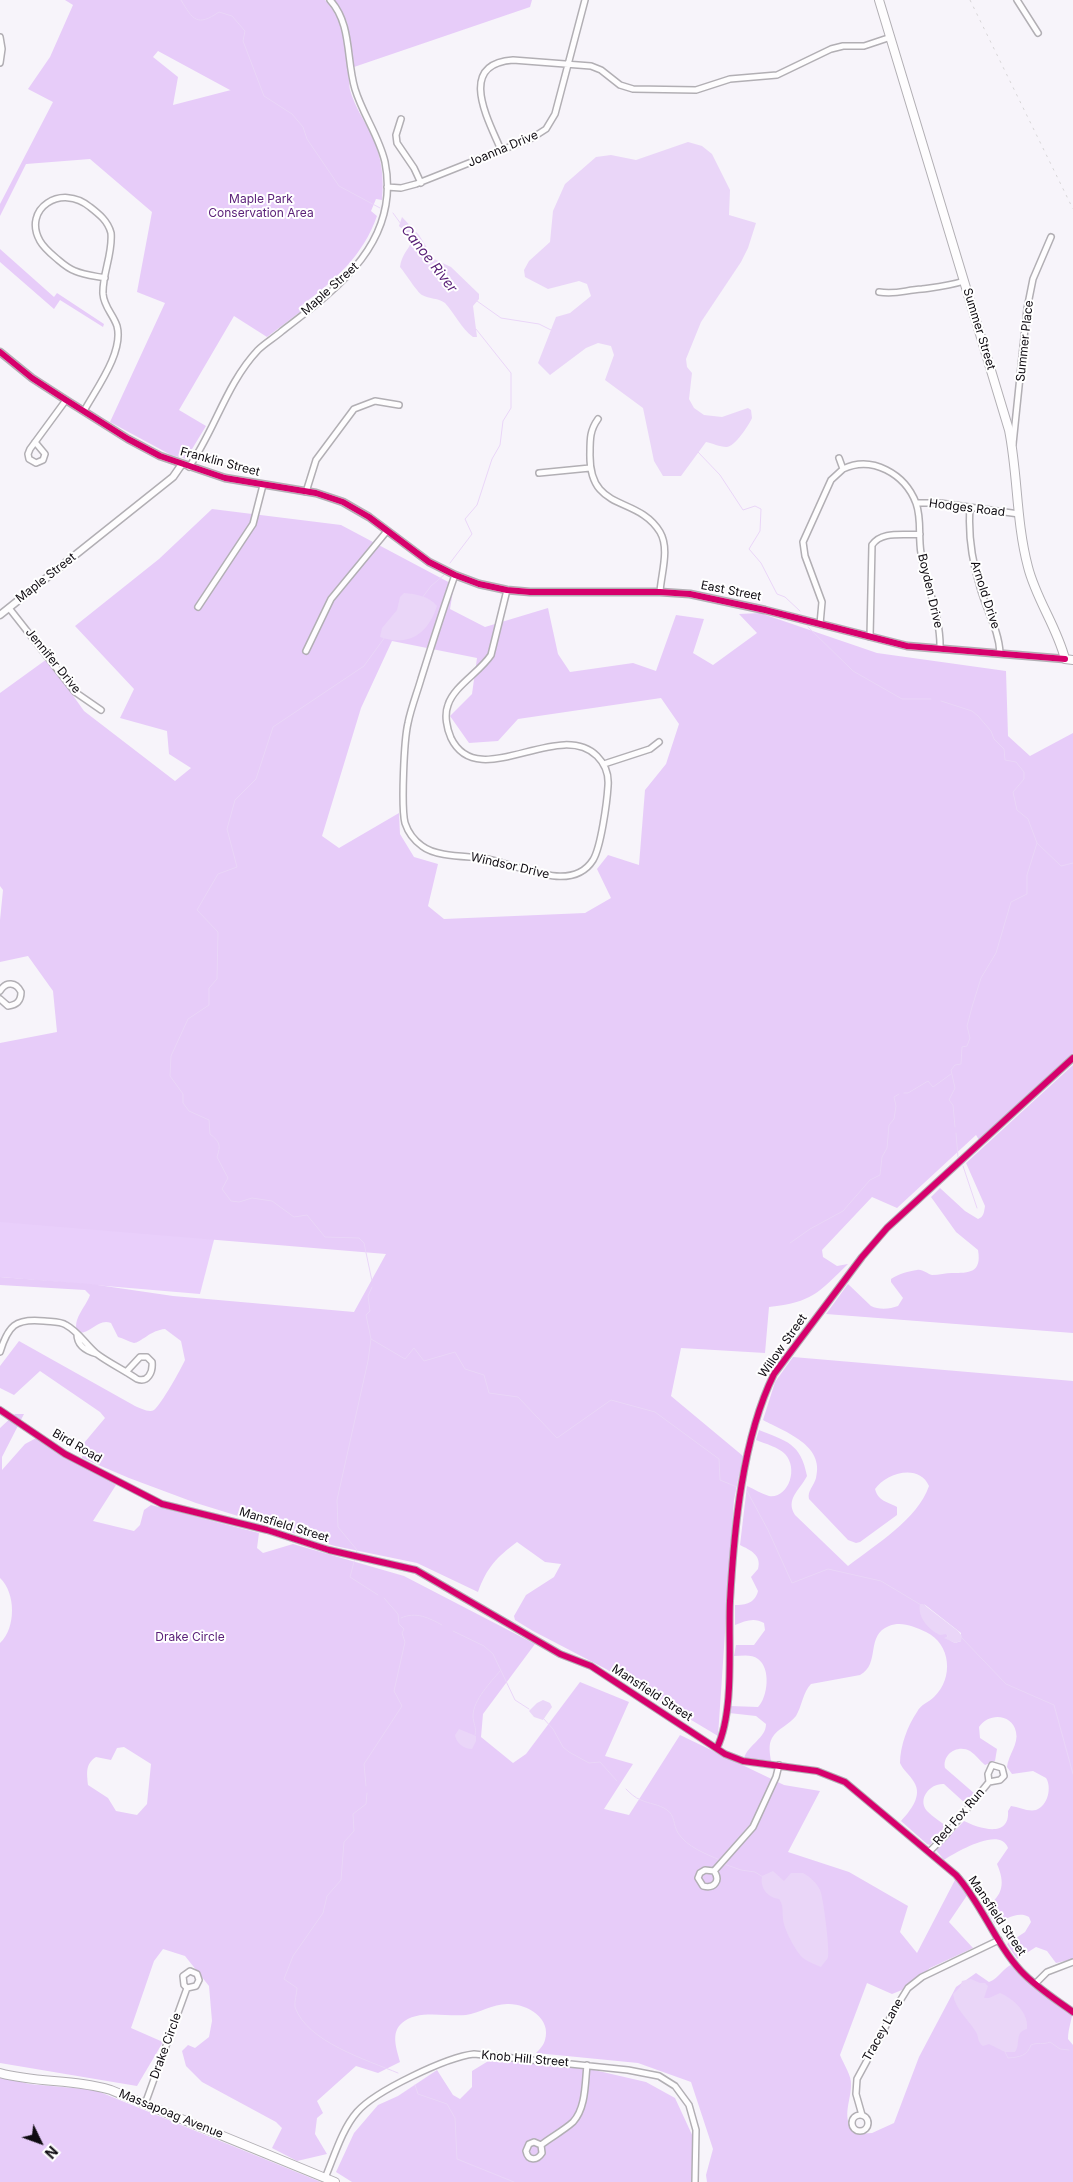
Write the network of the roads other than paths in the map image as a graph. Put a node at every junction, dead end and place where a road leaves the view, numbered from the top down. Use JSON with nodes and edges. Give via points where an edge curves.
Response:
{"nodes":[{"id":1,"x":330,"y":0,"type":"edge"},
{"id":2,"x":585,"y":0,"type":"edge"},
{"id":3,"x":879,"y":0,"type":"edge"},
{"id":4,"x":1017,"y":0,"type":"edge"},
{"id":5,"x":1038,"y":33,"type":"dead end"},
{"id":6,"x":0,"y":37,"type":"edge"},
{"id":7,"x":890,"y":38,"type":"junction"},
{"id":8,"x":0,"y":63,"type":"edge"},
{"id":9,"x":568,"y":64,"type":"junction"},
{"id":10,"x":401,"y":119,"type":"dead end"},
{"id":11,"x":501,"y":150,"type":"junction"},
{"id":12,"x":420,"y":183,"type":"junction"},
{"id":13,"x":387,"y":187,"type":"junction"},
{"id":14,"x":1051,"y":237,"type":"dead end"},
{"id":15,"x":105,"y":278,"type":"junction"},
{"id":16,"x":964,"y":281,"type":"junction"},
{"id":17,"x":879,"y":292,"type":"dead end"},
{"id":18,"x":0,"y":352,"type":"edge"},
{"id":19,"x":66,"y":400,"type":"junction"},
{"id":20,"x":399,"y":405,"type":"dead end"},
{"id":21,"x":84,"y":411,"type":"junction"},
{"id":22,"x":598,"y":419,"type":"dead end"},
{"id":23,"x":35,"y":442,"type":"dead end"},
{"id":24,"x":1013,"y":450,"type":"junction"},
{"id":25,"x":839,"y":458,"type":"dead end"},
{"id":26,"x":182,"y":464,"type":"junction"},
{"id":27,"x":189,"y":467,"type":"junction"},
{"id":28,"x":590,"y":468,"type":"junction"},
{"id":29,"x":843,"y":469,"type":"junction"},
{"id":30,"x":539,"y":473,"type":"dead end"},
{"id":31,"x":264,"y":486,"type":"junction"},
{"id":32,"x":306,"y":492,"type":"junction"},
{"id":33,"x":916,"y":503,"type":"junction"},
{"id":34,"x":970,"y":508,"type":"junction"},
{"id":35,"x":1019,"y":514,"type":"junction"},
{"id":36,"x":387,"y":531,"type":"junction"},
{"id":37,"x":920,"y":534,"type":"junction"},
{"id":38,"x":394,"y":537,"type":"joint"},
{"id":39,"x":455,"y":575,"type":"junction"},
{"id":40,"x":507,"y":590,"type":"junction"},
{"id":41,"x":660,"y":592,"type":"junction"},
{"id":42,"x":198,"y":607,"type":"dead end"},
{"id":43,"x":9,"y":608,"type":"junction"},
{"id":44,"x":0,"y":615,"type":"edge"},
{"id":45,"x":820,"y":624,"type":"junction"},
{"id":46,"x":870,"y":637,"type":"junction"},
{"id":47,"x":940,"y":649,"type":"junction"},
{"id":48,"x":306,"y":651,"type":"dead end"},
{"id":49,"x":1000,"y":653,"type":"junction"},
{"id":50,"x":1069,"y":659,"type":"edge"},
{"id":51,"x":101,"y":710,"type":"dead end"},
{"id":52,"x":659,"y":742,"type":"dead end"},
{"id":53,"x":604,"y":764,"type":"junction"},
{"id":54,"x":0,"y":991,"type":"edge"},
{"id":55,"x":0,"y":999,"type":"edge"},
{"id":56,"x":1073,"y":1058,"type":"edge"},
{"id":57,"x":0,"y":1352,"type":"edge"},
{"id":58,"x":126,"y":1372,"type":"junction"},
{"id":59,"x":0,"y":1410,"type":"edge"},
{"id":60,"x":146,"y":1497,"type":"joint"},
{"id":61,"x":717,"y":1748,"type":"junction"},
{"id":62,"x":779,"y":1765,"type":"junction"},
{"id":63,"x":989,"y":1782,"type":"dead end"},
{"id":64,"x":929,"y":1852,"type":"junction"},
{"id":65,"x":714,"y":1871,"type":"dead end"},
{"id":66,"x":999,"y":1940,"type":"junction"},
{"id":67,"x":1073,"y":1962,"type":"edge"},
{"id":68,"x":1035,"y":1984,"type":"junction"},
{"id":69,"x":187,"y":1988,"type":"dead end"},
{"id":70,"x":1073,"y":2012,"type":"edge"},
{"id":71,"x":587,"y":2065,"type":"junction"},
{"id":72,"x":0,"y":2073,"type":"edge"},
{"id":73,"x":144,"y":2104,"type":"junction"},
{"id":74,"x":862,"y":2115,"type":"dead end"},
{"id":75,"x":541,"y":2145,"type":"dead end"},
{"id":76,"x":325,"y":2178,"type":"junction"},
{"id":77,"x":335,"y":2182,"type":"edge"},
{"id":78,"x":695,"y":2182,"type":"edge"}],
"edges":[{"from":1,"to":13,"type":"street","name":"Maple Street","via":[[343,21],[354,86],[382,151]]},
{"from":2,"to":9,"type":"street","name":"Joanna Drive"},
{"from":3,"to":7,"type":"main road","name":"Summer Street"},
{"from":4,"to":5,"type":"street"},
{"from":6,"to":8,"type":"street"},
{"from":7,"to":9,"type":"street","via":[[864,46],[835,48],[777,75],[730,79],[693,90],[633,89],[620,85],[596,68]]},
{"from":7,"to":16,"type":"main road","name":"Summer Street"},
{"from":9,"to":11,"type":"street","name":"Joanna Drive","via":[[550,124],[537,135]]},
{"from":9,"to":11,"type":"street","via":[[517,60],[497,63],[486,73],[480,84],[482,102]]},
{"from":10,"to":12,"type":"street","via":[[396,143],[414,168]]},
{"from":11,"to":12,"type":"street","name":"Joanna Drive"},
{"from":12,"to":13,"type":"street","name":"Joanna Drive","via":[[409,187]]},
{"from":13,"to":27,"type":"street","name":"Maple Street","via":[[380,226],[364,258],[335,287],[253,356],[226,397]]},
{"from":14,"to":24,"type":"street","name":"Summer Place","via":[[1033,279],[1027,309]]},
{"from":15,"to":15,"type":"street","via":[[112,239],[107,222],[79,199],[64,196],[50,201],[40,212],[36,223],[42,244],[70,269]]},
{"from":15,"to":21,"type":"street","via":[[104,301],[116,325],[118,338],[113,358]]},
{"from":16,"to":17,"type":"street","via":[[946,287],[895,294]]},
{"from":16,"to":24,"type":"main road","name":"Summer Street"},
{"from":18,"to":19,"type":"street","name":"Franklin Street"},
{"from":19,"to":21,"type":"street","name":"Franklin Street"},
{"from":19,"to":23,"type":"street"},
{"from":20,"to":32,"type":"street","via":[[375,401],[354,409],[316,460]]},
{"from":21,"to":26,"type":"street","name":"Franklin Street","via":[[139,445]]},
{"from":22,"to":28,"type":"street","via":[[591,431]]},
{"from":24,"to":35,"type":"main road","name":"Summer Street"},
{"from":25,"to":29,"type":"street"},
{"from":26,"to":27,"type":"street","name":"Franklin Street"},
{"from":26,"to":43,"type":"street","name":"Maple Street","via":[[173,477]]},
{"from":27,"to":31,"type":"street","name":"Franklin Street"},
{"from":28,"to":30,"type":"street"},
{"from":28,"to":41,"type":"street","via":[[600,489],[611,499],[648,519],[660,532],[664,548]]},
{"from":29,"to":33,"type":"street","name":"Hodges Road","via":[[848,466],[880,466],[895,474]]},
{"from":29,"to":45,"type":"street","via":[[831,480],[803,542],[822,602]]},
{"from":31,"to":32,"type":"street","name":"Franklin Street"},
{"from":31,"to":42,"type":"street","via":[[253,524]]},
{"from":32,"to":36,"type":"street","name":"Franklin Street","via":[[351,505]]},
{"from":33,"to":34,"type":"street","name":"Hodges Road"},
{"from":33,"to":37,"type":"street","name":"Boyden Drive"},
{"from":34,"to":35,"type":"street","name":"Hodges Road"},
{"from":34,"to":49,"type":"street","name":"Arnold Drive","via":[[972,561],[997,632]]},
{"from":35,"to":50,"type":"main road","name":"Summer Street","via":[[1022,543],[1032,581]]},
{"from":36,"to":38,"type":"street","name":"Franklin Street"},
{"from":36,"to":48,"type":"street","via":[[331,599]]},
{"from":37,"to":46,"type":"street","via":[[884,536],[872,545]]},
{"from":37,"to":47,"type":"street","name":"Boyden Drive","via":[[924,570],[939,626]]},
{"from":38,"to":39,"type":"street","name":"East Street","via":[[429,562]]},
{"from":39,"to":40,"type":"street","name":"East Street"},
{"from":39,"to":53,"type":"street","name":"Windsor Drive","via":[[406,730],[404,817],[414,839],[434,852],[488,859],[553,877],[571,875],[586,867],[598,849],[608,784]]},
{"from":40,"to":41,"type":"street","name":"East Street"},
{"from":40,"to":53,"type":"street","via":[[491,655],[455,693],[448,705],[447,728],[452,740],[464,754],[480,759],[567,744],[587,749]]},
{"from":41,"to":45,"type":"street","name":"East Street","via":[[713,598]]},
{"from":43,"to":44,"type":"street","name":"Maple Street"},
{"from":43,"to":51,"type":"street","name":"Jennifer Drive","via":[[75,692]]},
{"from":45,"to":46,"type":"street","name":"East Street"},
{"from":46,"to":47,"type":"street","name":"East Street","via":[[907,646]]},
{"from":47,"to":49,"type":"street","name":"East Street"},
{"from":49,"to":50,"type":"street","name":"East Street"},
{"from":52,"to":53,"type":"street","via":[[650,749]]},
{"from":54,"to":55,"type":"street","via":[[7,984],[14,984],[20,988],[22,996],[11,1006]]},
{"from":56,"to":61,"type":"street","name":"Willow Street","via":[[887,1228],[774,1374],[756,1422],[738,1506],[727,1695]]},
{"from":57,"to":58,"type":"street","via":[[7,1332],[25,1320],[61,1323],[77,1334],[82,1347]]},
{"from":58,"to":58,"type":"street","via":[[144,1380],[150,1374],[152,1362],[148,1357],[140,1357]]},
{"from":59,"to":60,"type":"street","name":"Bird Road","via":[[65,1454]]},
{"from":60,"to":61,"type":"street","name":"Mansfield Street","via":[[190,1513],[239,1522],[354,1556],[416,1570],[560,1654],[591,1666]]},
{"from":61,"to":62,"type":"street","name":"Mansfield Street","via":[[743,1761]]},
{"from":62,"to":64,"type":"street","name":"Mansfield Street","via":[[812,1770],[846,1782]]},
{"from":62,"to":65,"type":"street","via":[[753,1827]]},
{"from":63,"to":64,"type":"street","name":"Red Fox Run"},
{"from":64,"to":66,"type":"street","name":"Mansfield Street","via":[[968,1889]]},
{"from":66,"to":68,"type":"street","name":"Mansfield Street","via":[[1020,1970]]},
{"from":66,"to":74,"type":"street","name":"Tracey Lane","via":[[922,1978],[906,1991],[857,2079],[856,2094]]},
{"from":67,"to":68,"type":"street","via":[[1047,1972]]},
{"from":68,"to":70,"type":"street","name":"Mansfield Street"},
{"from":69,"to":73,"type":"street","name":"Drake Circle"},
{"from":71,"to":75,"type":"street","via":[[583,2102],[578,2114],[567,2127]]},
{"from":71,"to":76,"type":"street","name":"Knob Hill Street","via":[[474,2054],[434,2068],[368,2101],[356,2113]]},
{"from":71,"to":78,"type":"street","name":"Knob Hill Street","via":[[659,2076],[675,2086],[689,2105],[696,2130]]},
{"from":72,"to":73,"type":"main road","name":"Massapoag Avenue","via":[[94,2084]]},
{"from":73,"to":76,"type":"main road","name":"Massapoag Avenue"},
{"from":76,"to":77,"type":"main road","name":"Massapoag Avenue"}]}
